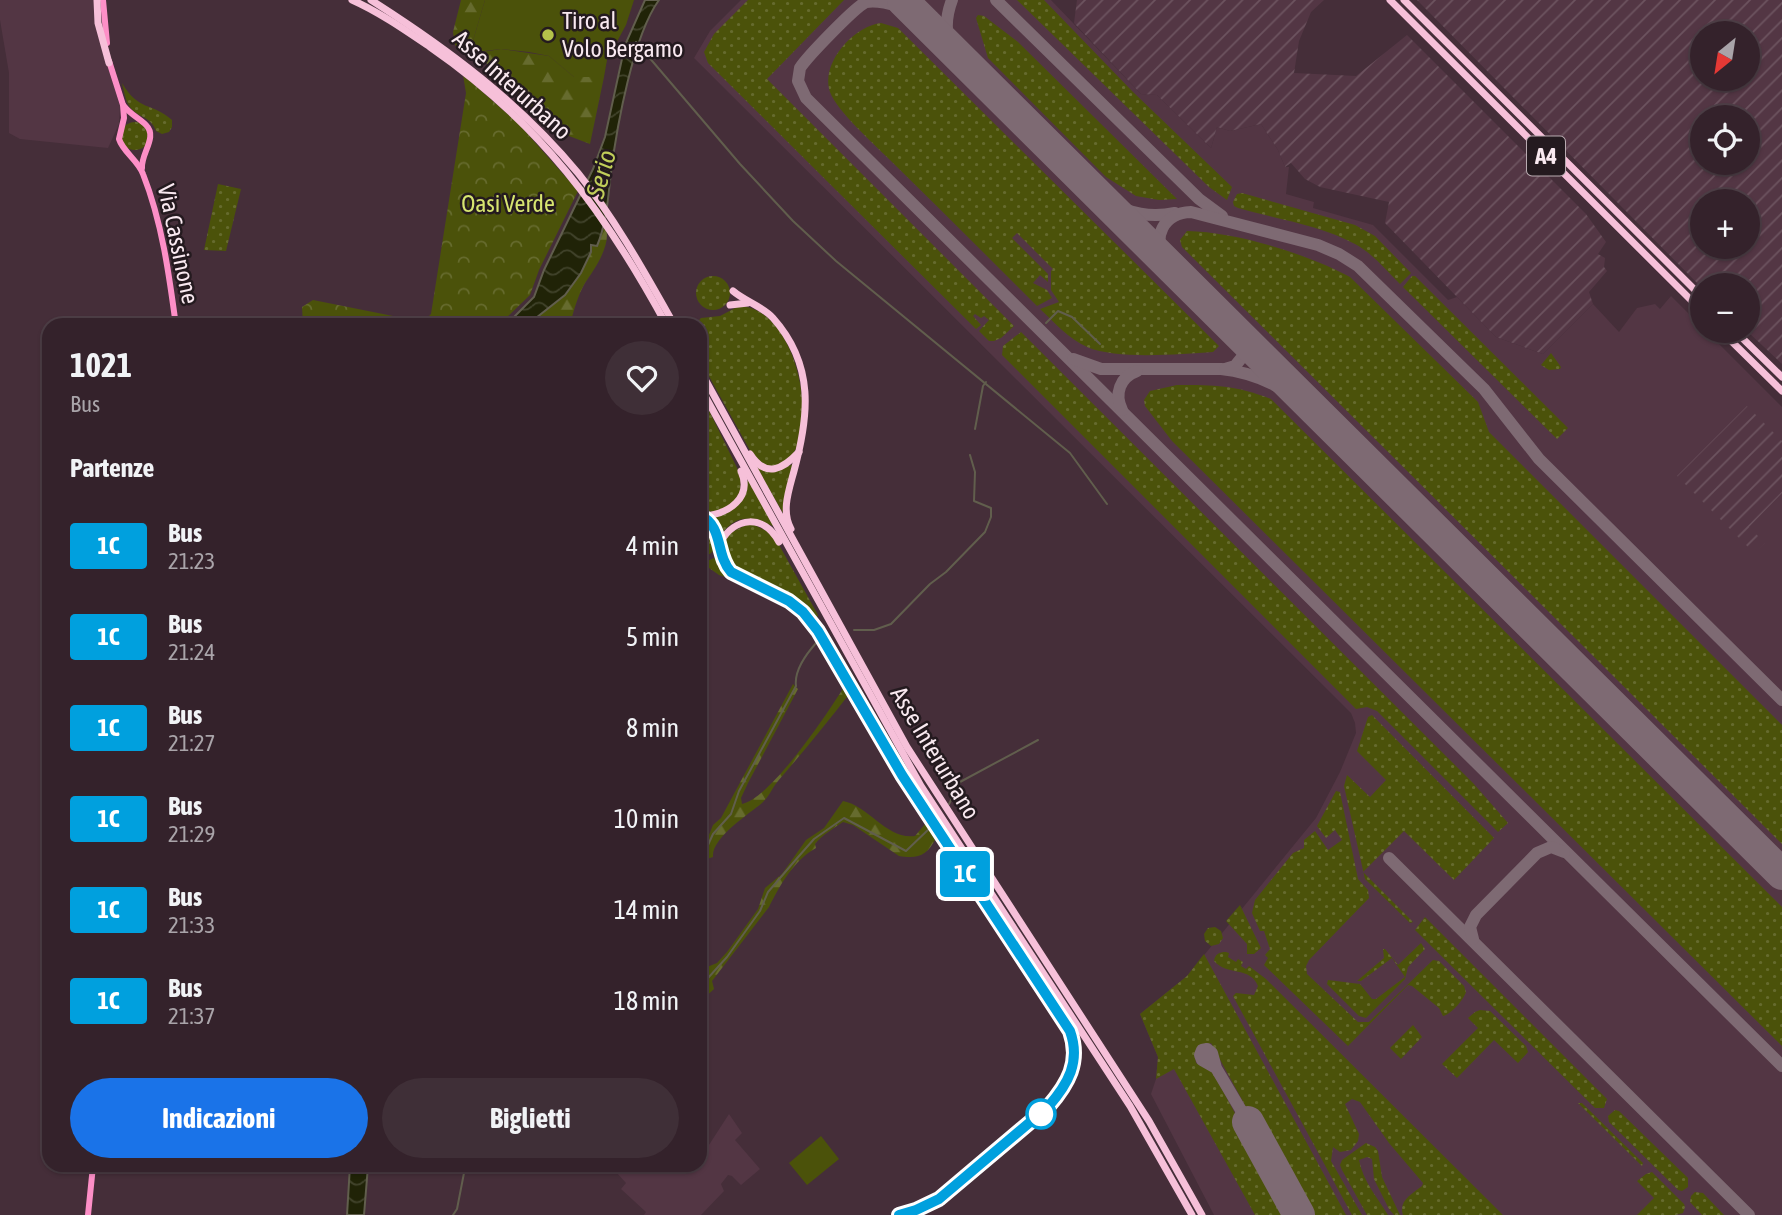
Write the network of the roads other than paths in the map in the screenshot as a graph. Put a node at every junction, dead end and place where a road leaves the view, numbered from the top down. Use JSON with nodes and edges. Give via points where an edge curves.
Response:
{"nodes":[{"id":1,"x":97,"y":0,"type":"edge"},
{"id":2,"x":103,"y":0,"type":"edge"},
{"id":3,"x":352,"y":0,"type":"edge"},
{"id":4,"x":371,"y":0,"type":"edge"},
{"id":5,"x":1390,"y":0,"type":"edge"},
{"id":6,"x":1404,"y":0,"type":"edge"},
{"id":7,"x":443,"y":52,"type":"junction"},
{"id":8,"x":109,"y":63,"type":"junction"},
{"id":9,"x":123,"y":105,"type":"junction"},
{"id":10,"x":140,"y":121,"type":"junction"},
{"id":11,"x":122,"y":126,"type":"junction"},
{"id":12,"x":146,"y":148,"type":"junction"},
{"id":13,"x":128,"y":152,"type":"junction"},
{"id":14,"x":142,"y":170,"type":"junction"},
{"id":15,"x":1690,"y":285,"type":"edge"},
{"id":16,"x":733,"y":291,"type":"dead end"},
{"id":17,"x":1690,"y":299,"type":"edge"},
{"id":18,"x":748,"y":303,"type":"junction"},
{"id":19,"x":730,"y":305,"type":"dead end"},
{"id":20,"x":175,"y":318,"type":"edge"},
{"id":21,"x":663,"y":318,"type":"edge"},
{"id":22,"x":670,"y":318,"type":"edge"},
{"id":23,"x":1733,"y":343,"type":"edge"},
{"id":24,"x":1747,"y":343,"type":"edge"},
{"id":25,"x":1782,"y":377,"type":"edge"},
{"id":26,"x":707,"y":383,"type":"edge"},
{"id":27,"x":1782,"y":391,"type":"edge"},
{"id":28,"x":707,"y":400,"type":"edge"},
{"id":29,"x":738,"y":448,"type":"junction"},
{"id":30,"x":799,"y":451,"type":"junction"},
{"id":31,"x":707,"y":515,"type":"edge"},
{"id":32,"x":720,"y":542,"type":"dead end"},
{"id":33,"x":806,"y":582,"type":"junction"},
{"id":34,"x":838,"y":624,"type":"junction"},
{"id":35,"x":92,"y":1172,"type":"edge"},
{"id":36,"x":88,"y":1215,"type":"edge"},
{"id":37,"x":1192,"y":1215,"type":"edge"},
{"id":38,"x":1202,"y":1215,"type":"edge"}],
"edges":[{"from":1,"to":8,"type":"highway"},
{"from":2,"to":8,"type":"main road","name":"Via Cassinone"},
{"from":3,"to":7,"type":"highway","name":"Asse Interurbano"},
{"from":4,"to":7,"type":"highway","name":"Asse Interurbano"},
{"from":5,"to":17,"type":"highway","number":"A4"},
{"from":6,"to":15,"type":"highway","number":"A4"},
{"from":7,"to":21,"type":"highway","name":"Asse Interurbano","via":[[498,98],[565,167],[616,237]]},
{"from":7,"to":22,"type":"highway","name":"Asse Interurbano","via":[[468,66],[514,106],[579,174],[630,247]]},
{"from":8,"to":9,"type":"main road","name":"Via Cassinone"},
{"from":9,"to":10,"type":"main road","name":"Via Cassinone"},
{"from":9,"to":11,"type":"main road","name":"Via Cassinone"},
{"from":10,"to":11,"type":"main road"},
{"from":10,"to":12,"type":"main road","name":"Via Cassinone","via":[[150,131]]},
{"from":11,"to":13,"type":"main road","name":"Via Cassinone","via":[[118,138]]},
{"from":12,"to":13,"type":"main road"},
{"from":12,"to":14,"type":"main road","name":"Via Cassinone"},
{"from":13,"to":14,"type":"main road","name":"Via Cassinone"},
{"from":14,"to":20,"type":"main road","name":"Via Cassinone","via":[[163,243]]},
{"from":16,"to":18,"type":"highway"},
{"from":18,"to":19,"type":"highway"},
{"from":18,"to":30,"type":"highway","via":[[772,317],[801,365],[806,408]]},
{"from":23,"to":27,"type":"highway"},
{"from":24,"to":25,"type":"highway"},
{"from":26,"to":29,"type":"highway","name":"Asse Interurbano"},
{"from":28,"to":29,"type":"highway","name":"Asse Interurbano"},
{"from":29,"to":30,"type":"highway","via":[[745,447],[762,467],[769,468],[783,468]]},
{"from":29,"to":31,"type":"highway","via":[[734,455],[744,477],[739,500],[727,512]]},
{"from":29,"to":33,"type":"highway","name":"Asse Interurbano"},
{"from":29,"to":34,"type":"highway","name":"Asse Interurbano"},
{"from":30,"to":34,"type":"highway","via":[[785,508]]},
{"from":32,"to":33,"type":"highway","via":[[735,525],[760,524],[776,535]]},
{"from":33,"to":37,"type":"highway","name":"Asse Interurbano","via":[[920,786],[1130,1106]]},
{"from":34,"to":38,"type":"highway","name":"Asse Interurbano","via":[[907,747],[1149,1121]]},
{"from":35,"to":36,"type":"main road"}]}
